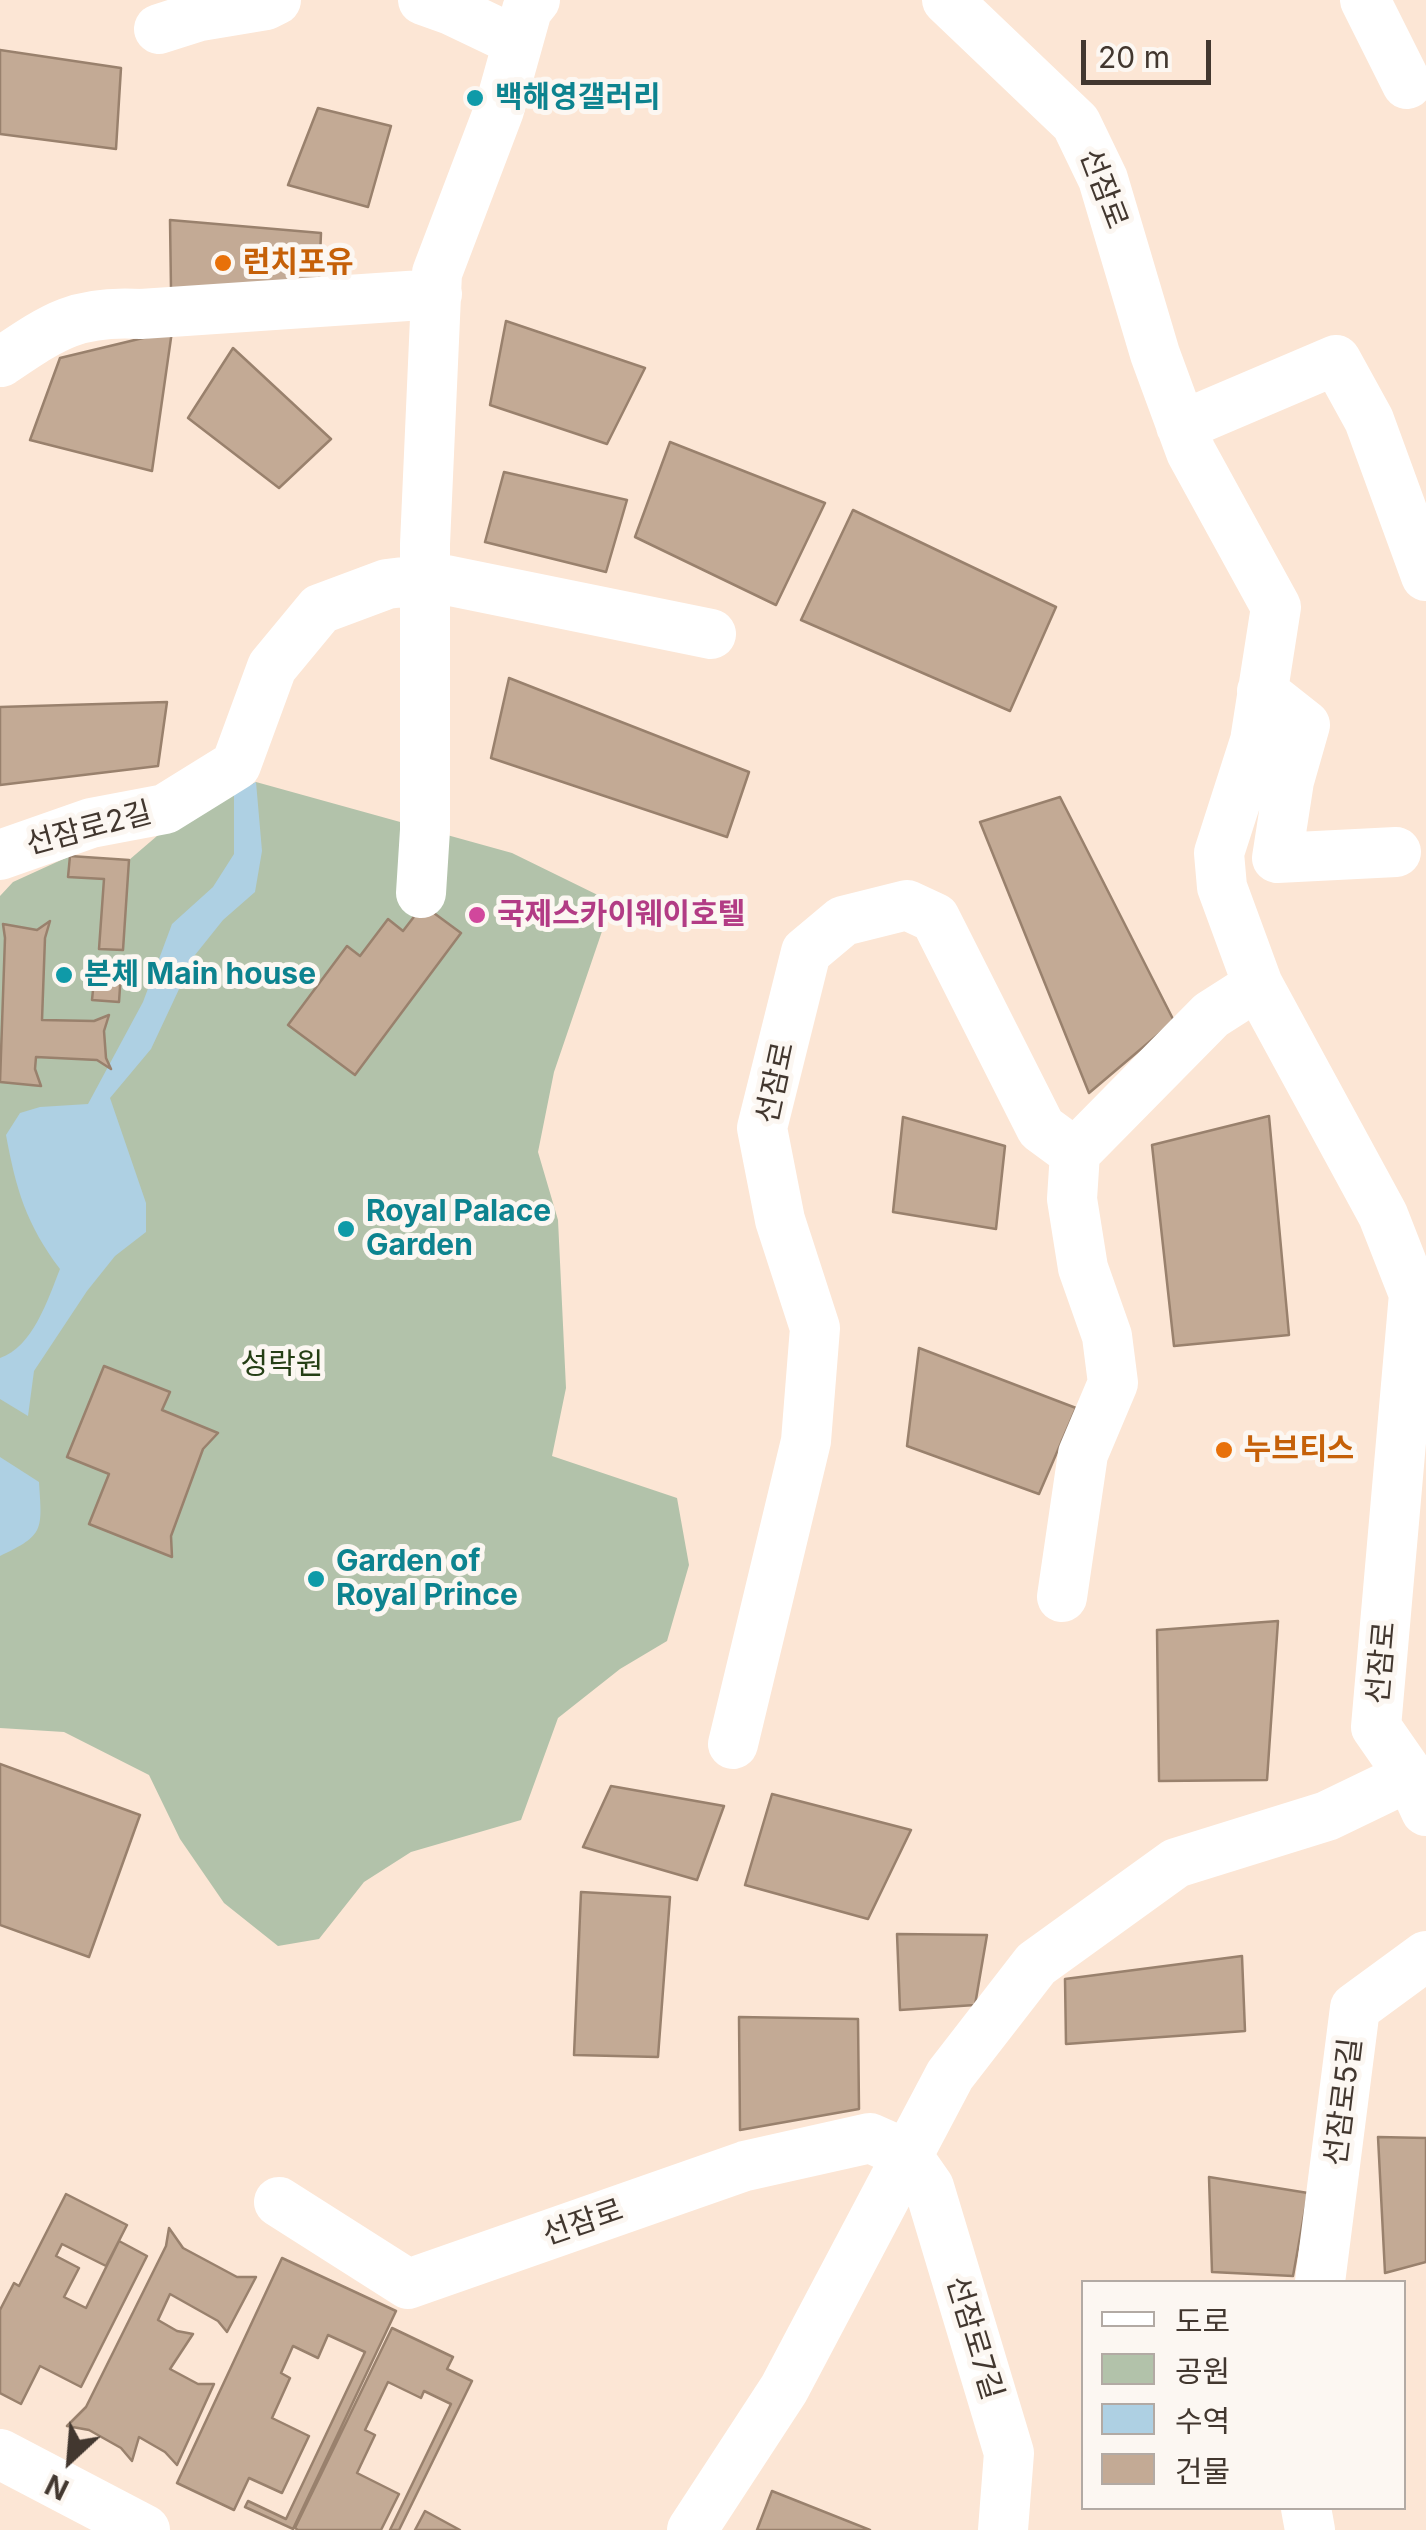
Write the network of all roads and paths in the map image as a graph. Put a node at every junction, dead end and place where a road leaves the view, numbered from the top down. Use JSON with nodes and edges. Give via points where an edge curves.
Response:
{"nodes":[{"id":1,"x":276,"y":0,"type":"edge"},
{"id":2,"x":423,"y":0,"type":"edge"},
{"id":3,"x":947,"y":0,"type":"edge"},
{"id":4,"x":1364,"y":0,"type":"edge"},
{"id":5,"x":526,"y":21,"type":"edge"},
{"id":6,"x":159,"y":29,"type":"dead end"},
{"id":7,"x":1408,"y":84,"type":"dead end"},
{"id":8,"x":437,"y":294,"type":"junction"},
{"id":9,"x":1,"y":362,"type":"edge"},
{"id":10,"x":1181,"y":426,"type":"junction"},
{"id":11,"x":1426,"y":576,"type":"edge"},
{"id":12,"x":426,"y":577,"type":"junction"},
{"id":13,"x":712,"y":634,"type":"dead end"},
{"id":14,"x":1262,"y":691,"type":"junction"},
{"id":15,"x":1396,"y":852,"type":"dead end"},
{"id":16,"x":0,"y":854,"type":"edge"},
{"id":17,"x":421,"y":893,"type":"dead end"},
{"id":18,"x":1258,"y":984,"type":"junction"},
{"id":19,"x":1076,"y":1154,"type":"junction"},
{"id":20,"x":1420,"y":1293,"type":"edge"},
{"id":21,"x":1062,"y":1597,"type":"dead end"},
{"id":22,"x":733,"y":1744,"type":"dead end"},
{"id":23,"x":1418,"y":1793,"type":"edge"},
{"id":24,"x":1426,"y":1956,"type":"edge"},
{"id":25,"x":906,"y":2154,"type":"junction"},
{"id":26,"x":279,"y":2202,"type":"dead end"},
{"id":27,"x":1320,"y":2280,"type":"edge"},
{"id":28,"x":0,"y":2454,"type":"edge"},
{"id":29,"x":145,"y":2530,"type":"edge"},
{"id":30,"x":692,"y":2530,"type":"edge"},
{"id":31,"x":1003,"y":2530,"type":"edge"}],
"edges":[{"from":1,"to":6,"type":"street"},
{"from":2,"to":5,"type":"street"},
{"from":3,"to":10,"type":"street","name":"선잠로","via":[[1076,122],[1107,191]]},
{"from":4,"to":7,"type":"street"},
{"from":5,"to":8,"type":"street","via":[[437,273]]},
{"from":8,"to":9,"type":"street","via":[[107,312],[58,324]]},
{"from":8,"to":12,"type":"street"},
{"from":10,"to":11,"type":"street","via":[[1336,360],[1369,420]]},
{"from":10,"to":14,"type":"street","name":"선잠로","via":[[1276,606]]},
{"from":12,"to":13,"type":"street","name":"선잠로2길"},
{"from":12,"to":16,"type":"street","name":"선잠로2길","via":[[320,609],[272,666],[236,765],[165,809],[91,823]]},
{"from":12,"to":17,"type":"street"},
{"from":14,"to":15,"type":"street","via":[[1305,725],[1277,858]]},
{"from":14,"to":18,"type":"street","name":"선잠로","via":[[1255,742],[1220,853],[1222,887]]},
{"from":18,"to":19,"type":"street","via":[[1212,1015]]},
{"from":18,"to":20,"type":"street","name":"선잠로"},
{"from":19,"to":21,"type":"street","via":[[1077,1234],[1107,1336],[1113,1383],[1083,1454]]},
{"from":19,"to":22,"type":"street","name":"선잠로","via":[[1041,1128],[936,918],[907,905],[843,921],[806,952],[762,1128],[780,1220],[815,1328],[806,1441]]},
{"from":20,"to":23,"type":"street","name":"선잠로","via":[[1376,1727]]},
{"from":23,"to":25,"type":"street","name":"선잠로","via":[[1176,1863],[1036,1964],[950,2075]]},
{"from":24,"to":27,"type":"street","name":"선잠로5길","via":[[1356,2008]]},
{"from":25,"to":26,"type":"street","name":"선잠로","via":[[870,2138],[745,2166],[408,2284]]},
{"from":25,"to":30,"type":"street","name":"선잠로","via":[[784,2389]]},
{"from":25,"to":31,"type":"street","name":"선잠로7길","via":[[929,2187],[1009,2453]]},
{"from":28,"to":29,"type":"street"}]}
